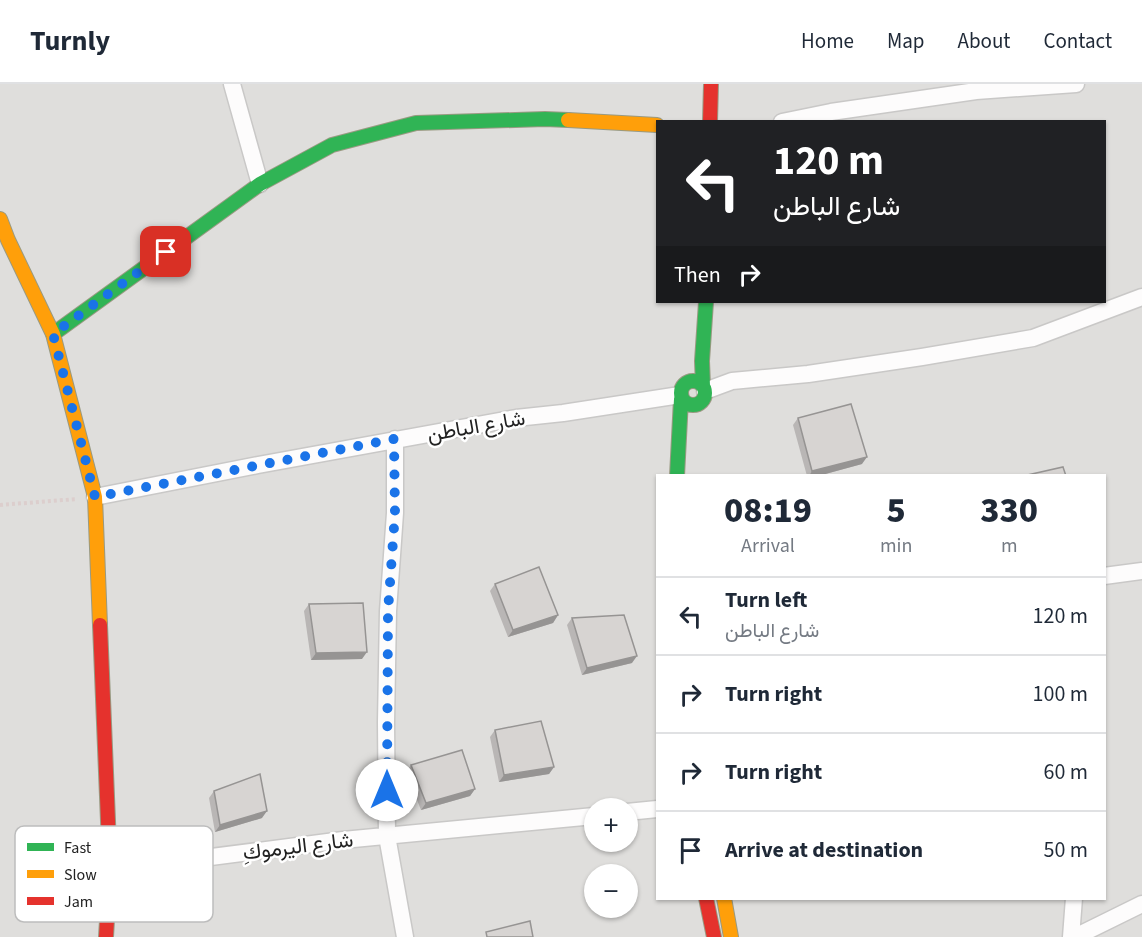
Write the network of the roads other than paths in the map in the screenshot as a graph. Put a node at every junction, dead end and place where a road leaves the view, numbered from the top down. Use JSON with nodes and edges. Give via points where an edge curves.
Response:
{"nodes":[{"id":1,"x":232,"y":84,"type":"edge"},
{"id":2,"x":711,"y":84,"type":"edge"},
{"id":3,"x":1076,"y":84,"type":"edge"},
{"id":4,"x":710,"y":120,"type":"edge"},
{"id":5,"x":792,"y":120,"type":"edge"},
{"id":6,"x":656,"y":125,"type":"edge"},
{"id":7,"x":260,"y":184,"type":"junction"},
{"id":8,"x":0,"y":219,"type":"edge"},
{"id":9,"x":1141,"y":301,"type":"edge"},
{"id":10,"x":706,"y":303,"type":"edge"},
{"id":11,"x":53,"y":334,"type":"junction"},
{"id":12,"x":687,"y":369,"type":"dead end"},
{"id":13,"x":682,"y":392,"type":"junction"},
{"id":14,"x":701,"y":394,"type":"junction"},
{"id":15,"x":693,"y":426,"type":"dead end"},
{"id":16,"x":394,"y":439,"type":"junction"},
{"id":17,"x":692,"y":455,"type":"dead end"},
{"id":18,"x":677,"y":474,"type":"edge"},
{"id":19,"x":690,"y":474,"type":"edge"},
{"id":20,"x":95,"y":497,"type":"junction"},
{"id":21,"x":1142,"y":571,"type":"edge"},
{"id":22,"x":1106,"y":576,"type":"edge"},
{"id":23,"x":656,"y":809,"type":"edge"},
{"id":24,"x":638,"y":811,"type":"edge"},
{"id":25,"x":584,"y":817,"type":"edge"},
{"id":26,"x":108,"y":826,"type":"edge"},
{"id":27,"x":387,"y":836,"type":"junction"},
{"id":28,"x":213,"y":857,"type":"edge"},
{"id":29,"x":706,"y":900,"type":"edge"},
{"id":30,"x":724,"y":900,"type":"edge"},
{"id":31,"x":1074,"y":900,"type":"edge"},
{"id":32,"x":1142,"y":904,"type":"edge"},
{"id":33,"x":107,"y":922,"type":"edge"},
{"id":34,"x":106,"y":937,"type":"edge"},
{"id":35,"x":405,"y":937,"type":"edge"},
{"id":36,"x":714,"y":937,"type":"edge"},
{"id":37,"x":731,"y":937,"type":"edge"},
{"id":38,"x":1073,"y":937,"type":"edge"}],
"edges":[{"from":1,"to":7,"type":"street"},
{"from":2,"to":4,"type":"street"},
{"from":3,"to":5,"type":"street","via":[[976,91]]},
{"from":6,"to":7,"type":"street","via":[[544,119],[416,123],[332,145]]},
{"from":7,"to":11,"type":"street"},
{"from":8,"to":11,"type":"street"},
{"from":9,"to":14,"type":"street","via":[[1033,338],[820,372],[732,381]]},
{"from":10,"to":14,"type":"street"},
{"from":11,"to":20,"type":"street"},
{"from":12,"to":13,"type":"street"},
{"from":13,"to":14,"type":"street","via":[[689,405]]},
{"from":13,"to":14,"type":"street","via":[[695,381]]},
{"from":13,"to":16,"type":"street","name":"شارع الباطن"},
{"from":13,"to":18,"type":"street"},
{"from":14,"to":15,"type":"street"},
{"from":16,"to":20,"type":"street","name":"شارع الباطن"},
{"from":16,"to":27,"type":"street","via":[[395,513],[386,711]]},
{"from":17,"to":19,"type":"street"},
{"from":20,"to":26,"type":"street"},
{"from":21,"to":22,"type":"street"},
{"from":23,"to":24,"type":"street"},
{"from":25,"to":27,"type":"street","name":"ِشارع اليرموك"},
{"from":27,"to":28,"type":"street","name":"ِشارع اليرموك"},
{"from":27,"to":35,"type":"street"},
{"from":29,"to":36,"type":"street"},
{"from":30,"to":37,"type":"street"},
{"from":31,"to":38,"type":"street"},
{"from":32,"to":38,"type":"street"},
{"from":33,"to":34,"type":"street"}]}
